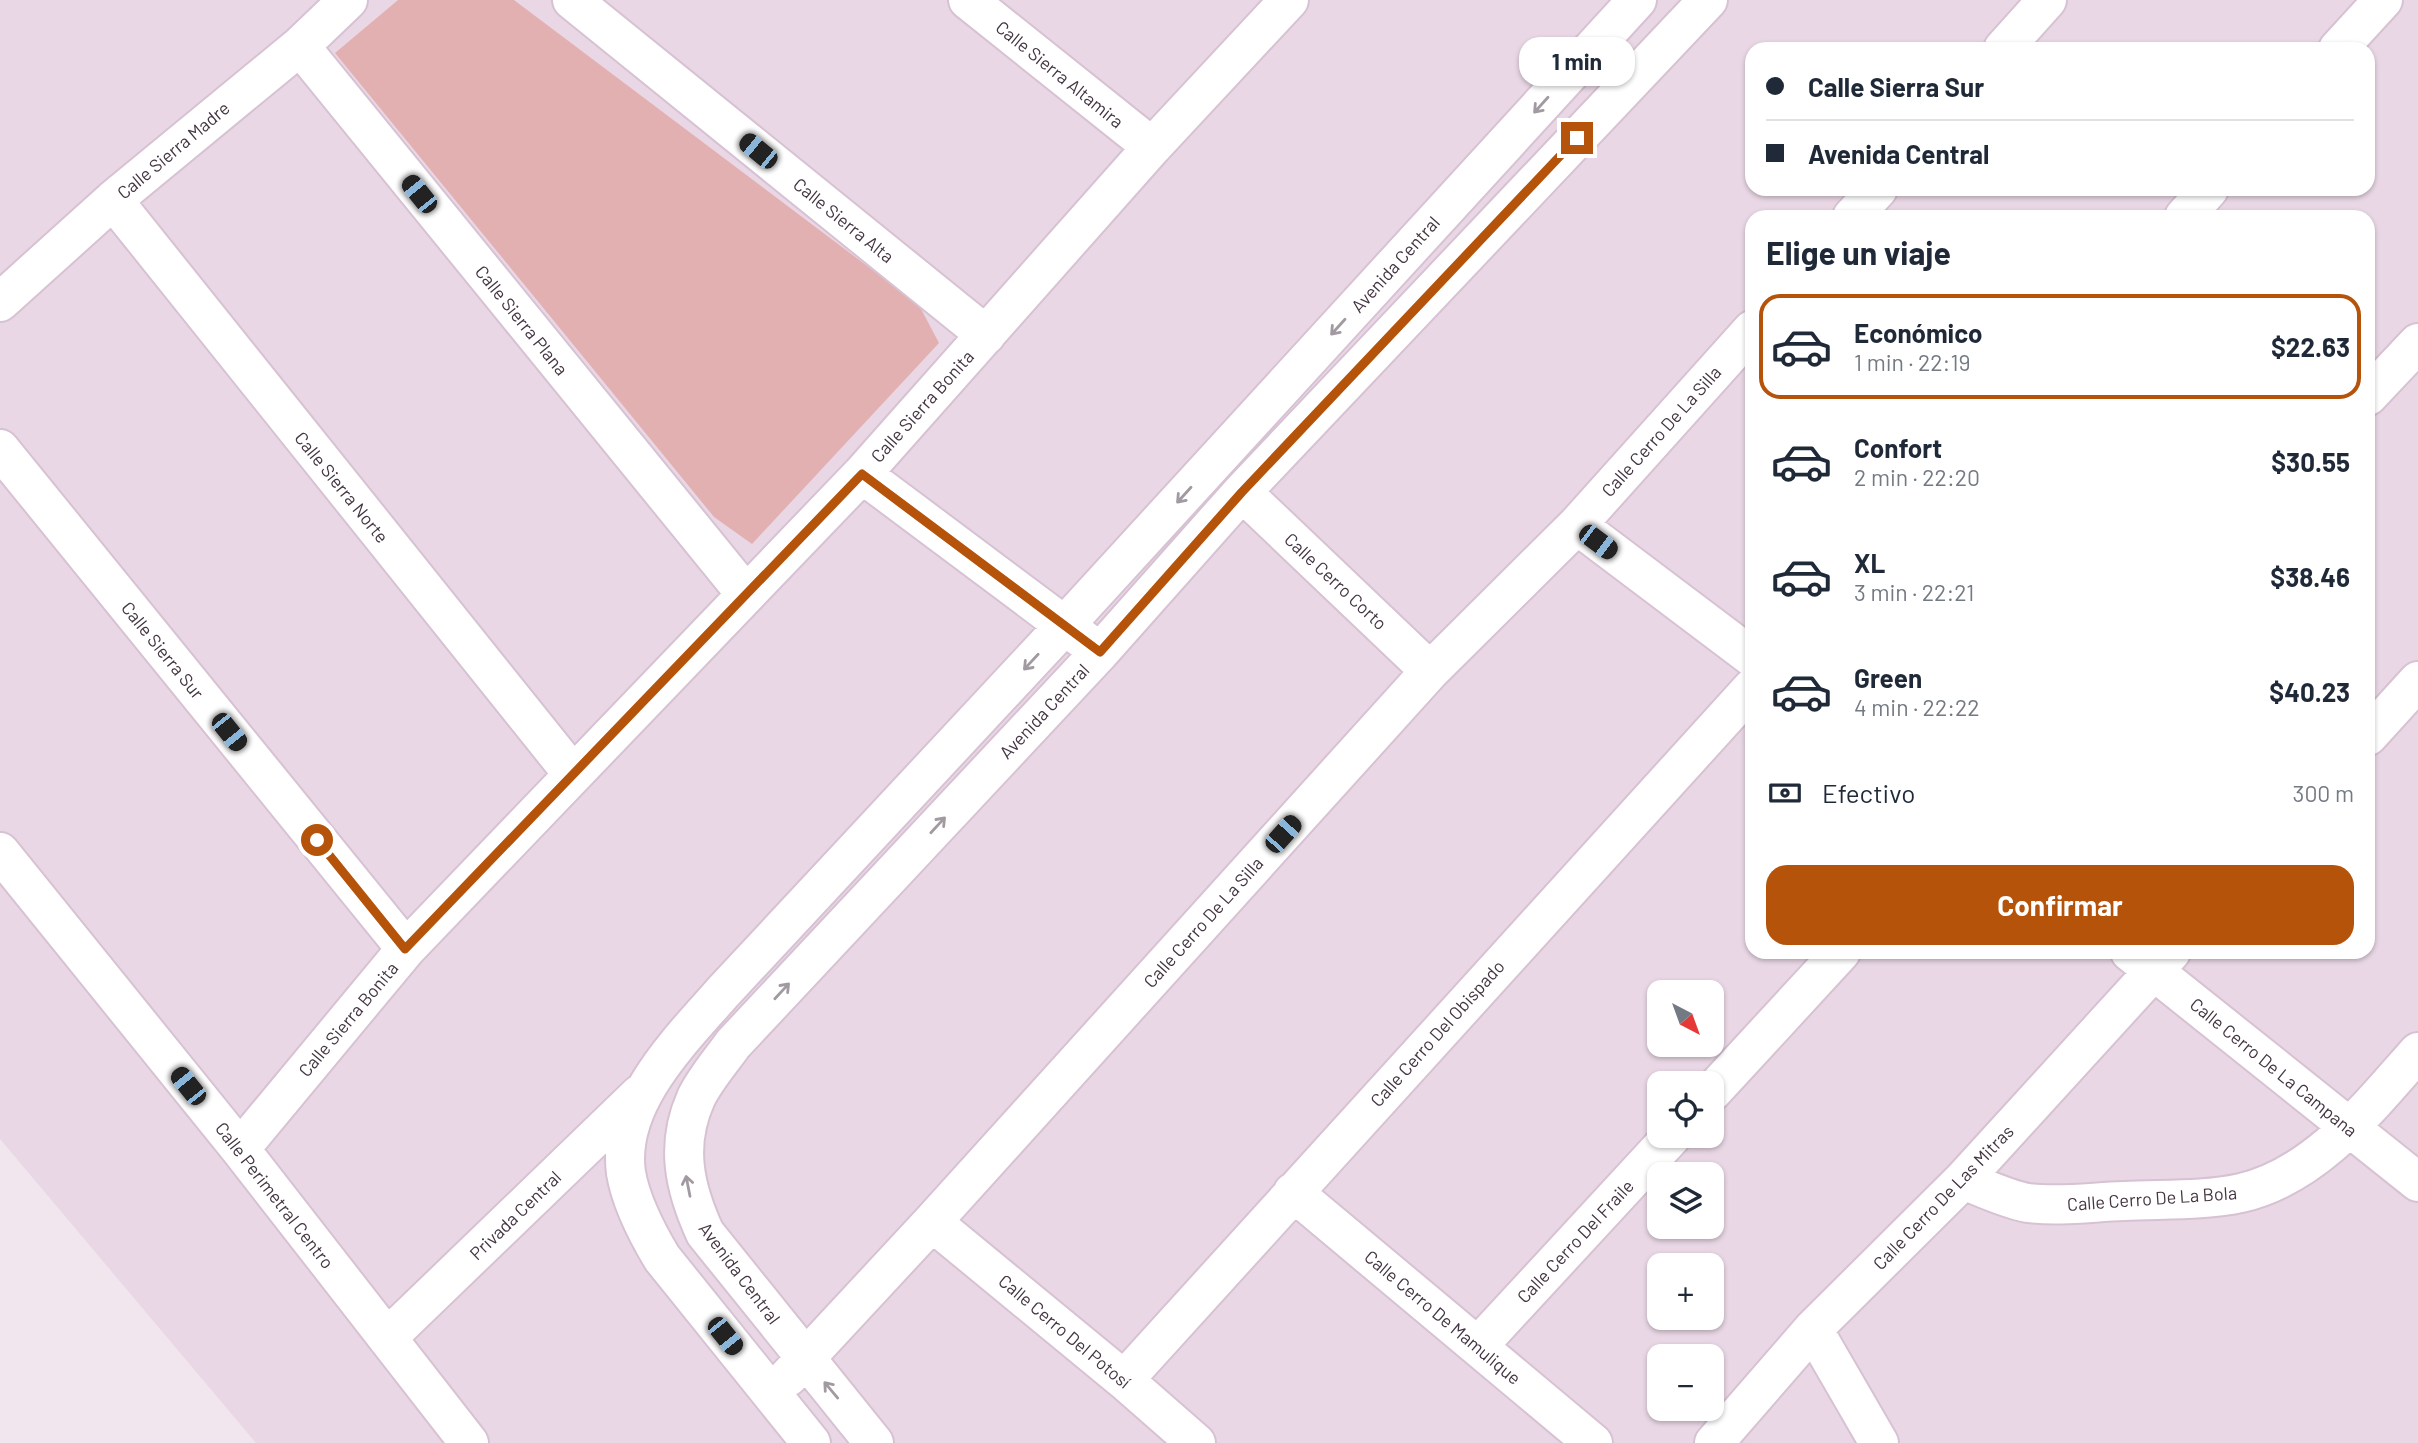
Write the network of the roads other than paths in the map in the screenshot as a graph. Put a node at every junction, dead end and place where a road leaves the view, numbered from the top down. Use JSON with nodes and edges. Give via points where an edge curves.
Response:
{"nodes":[{"id":1,"x":348,"y":0,"type":"edge"},
{"id":2,"x":572,"y":0,"type":"edge"},
{"id":3,"x":968,"y":0,"type":"edge"},
{"id":4,"x":1289,"y":0,"type":"edge"},
{"id":5,"x":1637,"y":0,"type":"edge"},
{"id":6,"x":1708,"y":0,"type":"edge"},
{"id":7,"x":2047,"y":0,"type":"edge"},
{"id":8,"x":2383,"y":0,"type":"edge"},
{"id":9,"x":2009,"y":42,"type":"edge"},
{"id":10,"x":2344,"y":42,"type":"edge"},
{"id":11,"x":300,"y":46,"type":"junction"},
{"id":12,"x":1152,"y":147,"type":"junction"},
{"id":13,"x":1872,"y":196,"type":"edge"},
{"id":14,"x":2202,"y":196,"type":"edge"},
{"id":15,"x":113,"y":200,"type":"junction"},
{"id":16,"x":1859,"y":210,"type":"edge"},
{"id":17,"x":2190,"y":210,"type":"edge"},
{"id":18,"x":0,"y":302,"type":"edge"},
{"id":19,"x":986,"y":335,"type":"junction"},
{"id":20,"x":1745,"y":338,"type":"edge"},
{"id":21,"x":2418,"y":343,"type":"edge"},
{"id":22,"x":2375,"y":389,"type":"edge"},
{"id":23,"x":0,"y":449,"type":"edge"},
{"id":24,"x":862,"y":474,"type":"junction"},
{"id":25,"x":1242,"y":492,"type":"junction"},
{"id":26,"x":1577,"y":526,"type":"junction"},
{"id":27,"x":745,"y":593,"type":"junction"},
{"id":28,"x":1065,"y":625,"type":"junction"},
{"id":29,"x":1100,"y":652,"type":"junction"},
{"id":30,"x":1745,"y":652,"type":"edge"},
{"id":31,"x":1430,"y":671,"type":"junction"},
{"id":32,"x":2418,"y":681,"type":"edge"},
{"id":33,"x":1745,"y":696,"type":"edge"},
{"id":34,"x":2375,"y":728,"type":"edge"},
{"id":35,"x":572,"y":773,"type":"junction"},
{"id":36,"x":0,"y":852,"type":"edge"},
{"id":37,"x":405,"y":949,"type":"junction"},
{"id":38,"x":1835,"y":959,"type":"edge"},
{"id":39,"x":2151,"y":959,"type":"edge"},
{"id":40,"x":2153,"y":959,"type":"edge"},
{"id":41,"x":2418,"y":1052,"type":"edge"},
{"id":42,"x":1724,"y":1080,"type":"edge"},
{"id":43,"x":643,"y":1091,"type":"junction"},
{"id":44,"x":2350,"y":1129,"type":"junction"},
{"id":45,"x":1661,"y":1148,"type":"edge"},
{"id":46,"x":240,"y":1149,"type":"junction"},
{"id":47,"x":1963,"y":1180,"type":"junction"},
{"id":48,"x":2418,"y":1182,"type":"edge"},
{"id":49,"x":1293,"y":1192,"type":"junction"},
{"id":50,"x":932,"y":1222,"type":"junction"},
{"id":51,"x":1813,"y":1329,"type":"junction"},
{"id":52,"x":387,"y":1338,"type":"junction"},
{"id":53,"x":1478,"y":1346,"type":"junction"},
{"id":54,"x":805,"y":1359,"type":"junction"},
{"id":55,"x":1124,"y":1380,"type":"junction"},
{"id":56,"x":772,"y":1394,"type":"junction"},
{"id":57,"x":469,"y":1443,"type":"edge"},
{"id":58,"x":811,"y":1443,"type":"edge"},
{"id":59,"x":874,"y":1443,"type":"edge"},
{"id":60,"x":1196,"y":1443,"type":"edge"},
{"id":61,"x":1593,"y":1443,"type":"edge"},
{"id":62,"x":1714,"y":1443,"type":"edge"},
{"id":63,"x":1879,"y":1443,"type":"edge"}],
"edges":[{"from":1,"to":11,"type":"street","name":"Calle Sierra Madre"},
{"from":2,"to":19,"type":"street","name":"Calle Sierra Alta"},
{"from":3,"to":12,"type":"street","name":"Calle Sierra Altamira"},
{"from":4,"to":12,"type":"street","name":"Calle Sierra Bonita"},
{"from":5,"to":28,"type":"street","name":"Avenida Central","one_way":true},
{"from":6,"to":25,"type":"street","name":"Avenida Central"},
{"from":7,"to":9,"type":"street"},
{"from":8,"to":10,"type":"street"},
{"from":11,"to":15,"type":"street","name":"Calle Sierra Madre"},
{"from":11,"to":27,"type":"street","name":"Calle Sierra Plana"},
{"from":12,"to":19,"type":"street","name":"Calle Sierra Bonita"},
{"from":13,"to":16,"type":"street"},
{"from":14,"to":17,"type":"street"},
{"from":15,"to":18,"type":"street","name":"Calle Sierra Madre"},
{"from":15,"to":35,"type":"street","name":"Calle Sierra Norte"},
{"from":19,"to":24,"type":"street","name":"Calle Sierra Bonita"},
{"from":20,"to":26,"type":"street","name":"Calle Cerro De La Silla"},
{"from":21,"to":22,"type":"street"},
{"from":23,"to":37,"type":"street","name":"Calle Sierra Sur"},
{"from":24,"to":27,"type":"street","name":"Calle Sierra Bonita"},
{"from":24,"to":28,"type":"street"},
{"from":25,"to":29,"type":"street","name":"Avenida Central"},
{"from":25,"to":31,"type":"street","name":"Calle Cerro Corto"},
{"from":26,"to":30,"type":"street"},
{"from":26,"to":31,"type":"street","name":"Calle Cerro De La Silla"},
{"from":27,"to":35,"type":"street","name":"Calle Sierra Bonita"},
{"from":28,"to":29,"type":"street"},
{"from":28,"to":43,"type":"street","name":"Avenida Central","one_way":true,"via":[[723,992]]},
{"from":54,"to":29,"type":"street","name":"Avenida Central","one_way":true,"via":[[705,1233],[691,1203],[684,1153],[686,1126],[697,1096],[733,1044]]},
{"from":31,"to":50,"type":"street","name":"Calle Cerro De La Silla"},
{"from":32,"to":34,"type":"street"},
{"from":33,"to":49,"type":"street","name":"Calle Cerro Del Obispado"},
{"from":35,"to":37,"type":"street","name":"Calle Sierra Bonita"},
{"from":36,"to":46,"type":"street","name":"Calle Perimetral Centro"},
{"from":37,"to":46,"type":"street","name":"Calle Sierra Bonita"},
{"from":38,"to":42,"type":"street"},
{"from":39,"to":47,"type":"street","name":"Calle Cerro De Las Mitras"},
{"from":40,"to":44,"type":"street","name":"Calle Cerro De La Campana"},
{"from":41,"to":44,"type":"street","name":"Calle Cerro De La Bola"},
{"from":43,"to":52,"type":"street","name":"Privada Central"},
{"from":43,"to":56,"type":"street","name":"Avenida Central","via":[[627,1141],[626,1173],[648,1235]]},
{"from":44,"to":47,"type":"street","name":"Calle Cerro De La Bola","via":[[2298,1167],[2242,1193],[2056,1205],[2026,1202]]},
{"from":44,"to":48,"type":"street","name":"Calle Cerro De La Campana"},
{"from":45,"to":53,"type":"street","name":"Calle Cerro Del Fraile"},
{"from":46,"to":52,"type":"street","name":"Calle Perimetral Centro"},
{"from":47,"to":51,"type":"street","name":"Calle Cerro De Las Mitras"},
{"from":49,"to":53,"type":"street","name":"Calle Cerro De Mamulique"},
{"from":49,"to":55,"type":"street","name":"Calle Cerro Del Obispado"},
{"from":50,"to":54,"type":"street","name":"Calle Cerro De La Silla"},
{"from":50,"to":55,"type":"street","name":"Calle Cerro Del Potosí"},
{"from":51,"to":62,"type":"street","name":"Calle Cerro De Las Mitras"},
{"from":51,"to":63,"type":"street"},
{"from":52,"to":57,"type":"street","name":"Calle Perimetral Centro"},
{"from":53,"to":61,"type":"street","name":"Calle Cerro De Mamulique"},
{"from":54,"to":56,"type":"street","name":"Calle Cerro De La Silla"},
{"from":59,"to":54,"type":"street","name":"Avenida Central","one_way":true},
{"from":55,"to":60,"type":"street","name":"Calle Cerro Del Potosí"},
{"from":56,"to":58,"type":"street","name":"Avenida Central"}]}
